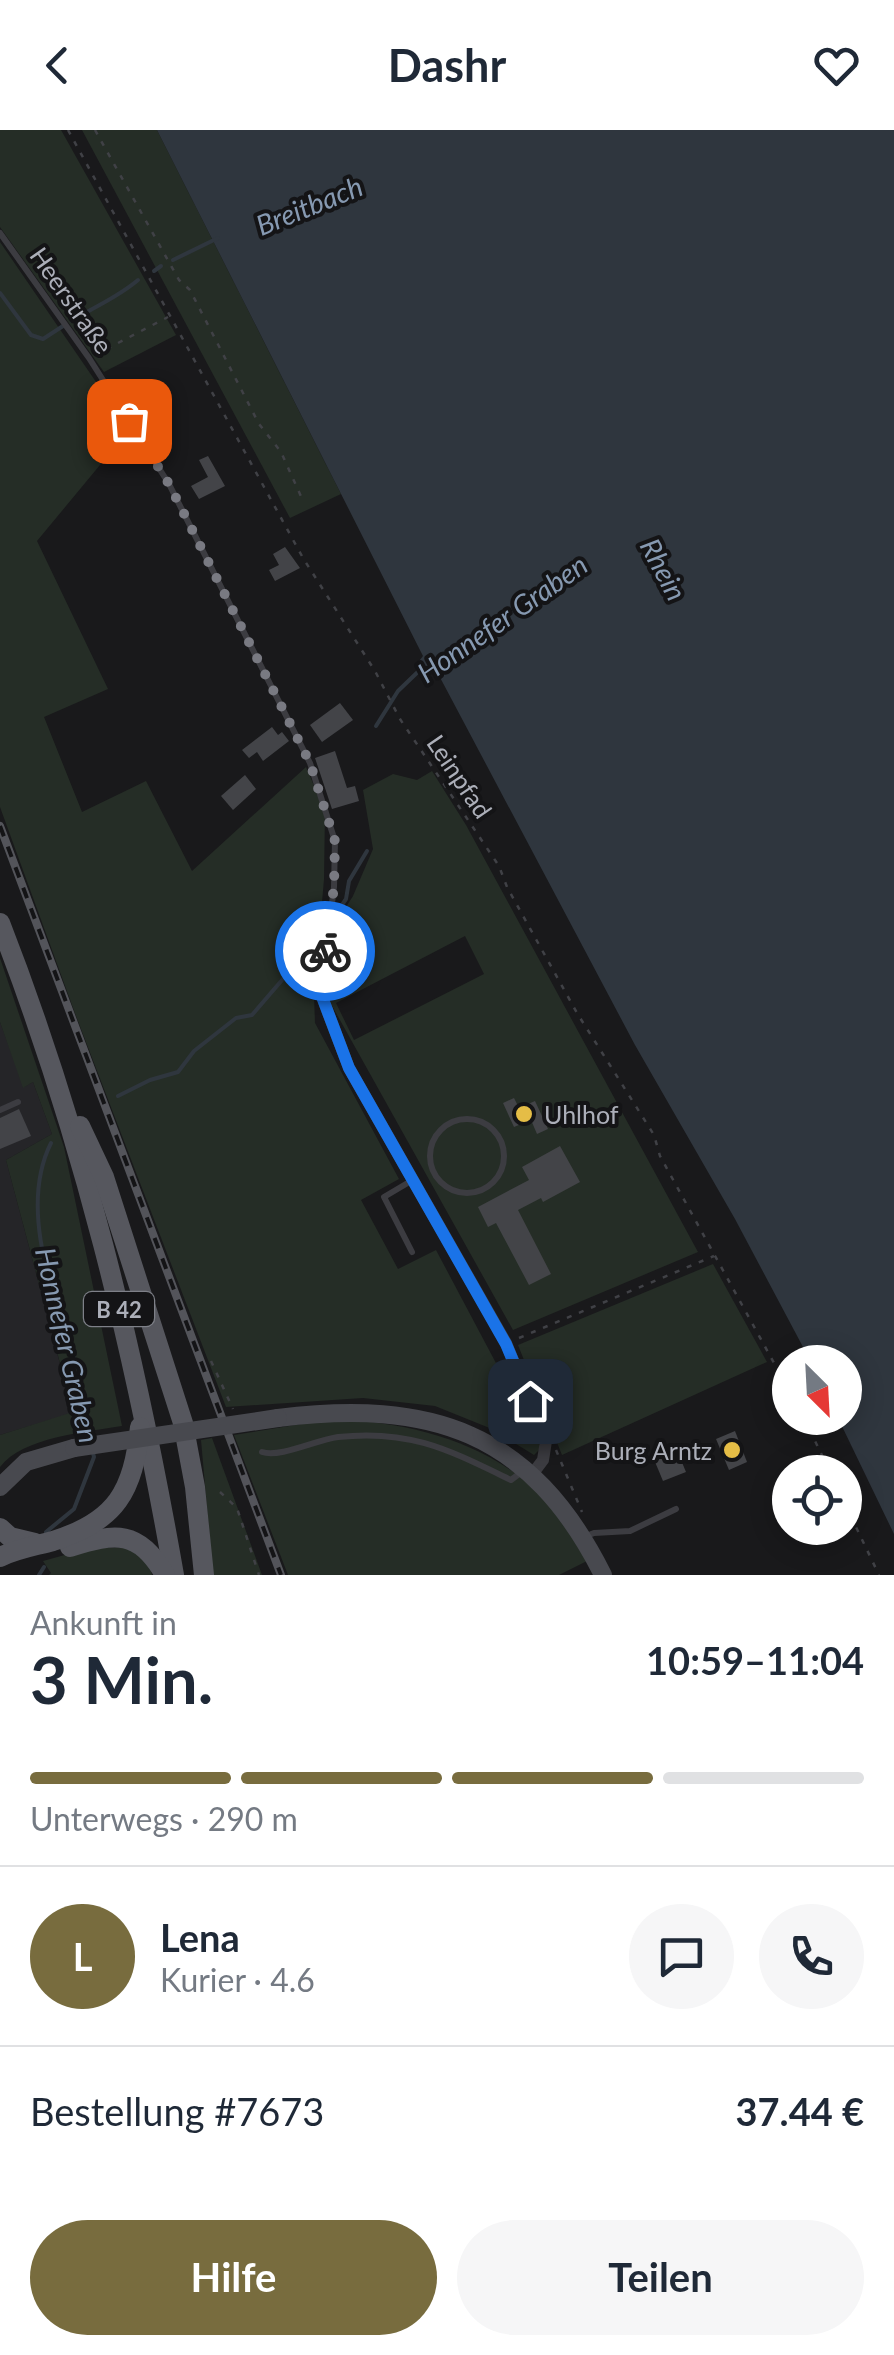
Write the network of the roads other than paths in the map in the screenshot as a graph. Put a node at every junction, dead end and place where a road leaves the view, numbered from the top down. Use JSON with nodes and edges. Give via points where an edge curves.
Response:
{"nodes":[{"id":1,"x":0,"y":233,"type":"edge"},
{"id":2,"x":0,"y":923,"type":"edge"},
{"id":3,"x":321,"y":994,"type":"joint"},
{"id":4,"x":46,"y":1050,"type":"junction"},
{"id":5,"x":18,"y":1102,"type":"dead end"},
{"id":6,"x":0,"y":1110,"type":"edge"},
{"id":7,"x":434,"y":1172,"type":"junction"},
{"id":8,"x":414,"y":1181,"type":"junction"},
{"id":9,"x":412,"y":1252,"type":"dead end"},
{"id":10,"x":142,"y":1405,"type":"junction"},
{"id":11,"x":186,"y":1432,"type":"junction"},
{"id":12,"x":262,"y":1452,"type":"dead end"},
{"id":13,"x":527,"y":1473,"type":"junction"},
{"id":14,"x":0,"y":1487,"type":"edge"},
{"id":15,"x":676,"y":1509,"type":"dead end"},
{"id":16,"x":0,"y":1531,"type":"edge"},
{"id":17,"x":583,"y":1537,"type":"junction"},
{"id":18,"x":0,"y":1542,"type":"edge"},
{"id":19,"x":42,"y":1544,"type":"junction"},
{"id":20,"x":0,"y":1560,"type":"edge"},
{"id":21,"x":165,"y":1575,"type":"edge"},
{"id":22,"x":174,"y":1575,"type":"edge"},
{"id":23,"x":204,"y":1575,"type":"edge"},
{"id":24,"x":603,"y":1575,"type":"edge"}],
"edges":[{"from":1,"to":3,"type":"lane","name":"Heerstraße","via":[[169,484],[310,763],[335,841]]},
{"from":2,"to":4,"type":"main road","number":"B 42"},
{"from":3,"to":8,"type":"street","via":[[349,1068]]},
{"from":4,"to":10,"type":"main road","number":"B 42"},
{"from":4,"to":11,"type":"main road","via":[[104,1177]]},
{"from":5,"to":6,"type":"lane"},
{"from":7,"to":7,"type":"lane","via":[[452,1190],[488,1187],[502,1168],[502,1143],[486,1124],[452,1122],[435,1138]]},
{"from":7,"to":8,"type":"lane"},
{"from":8,"to":9,"type":"lane","via":[[384,1197]]},
{"from":8,"to":13,"type":"street","via":[[506,1344],[546,1440],[546,1455]]},
{"from":10,"to":19,"type":"main road","via":[[134,1468],[122,1498],[89,1526]]},
{"from":10,"to":22,"type":"main road","number":"B 42"},
{"from":11,"to":13,"type":"street","bridge":true,"via":[[362,1411],[409,1416],[494,1448]]},
{"from":11,"to":14,"type":"street","bridge":true,"via":[[26,1462]]},
{"from":11,"to":23,"type":"main road"},
{"from":12,"to":13,"type":"lane","via":[[386,1436],[449,1450],[511,1480]]},
{"from":13,"to":17,"type":"street"},
{"from":15,"to":17,"type":"lane","via":[[630,1531]]},
{"from":16,"to":18,"type":"street"},
{"from":16,"to":19,"type":"main road"},
{"from":17,"to":24,"type":"street"},
{"from":19,"to":20,"type":"main road"},
{"from":20,"to":21,"type":"main road","via":[[116,1536],[142,1545]]}]}
